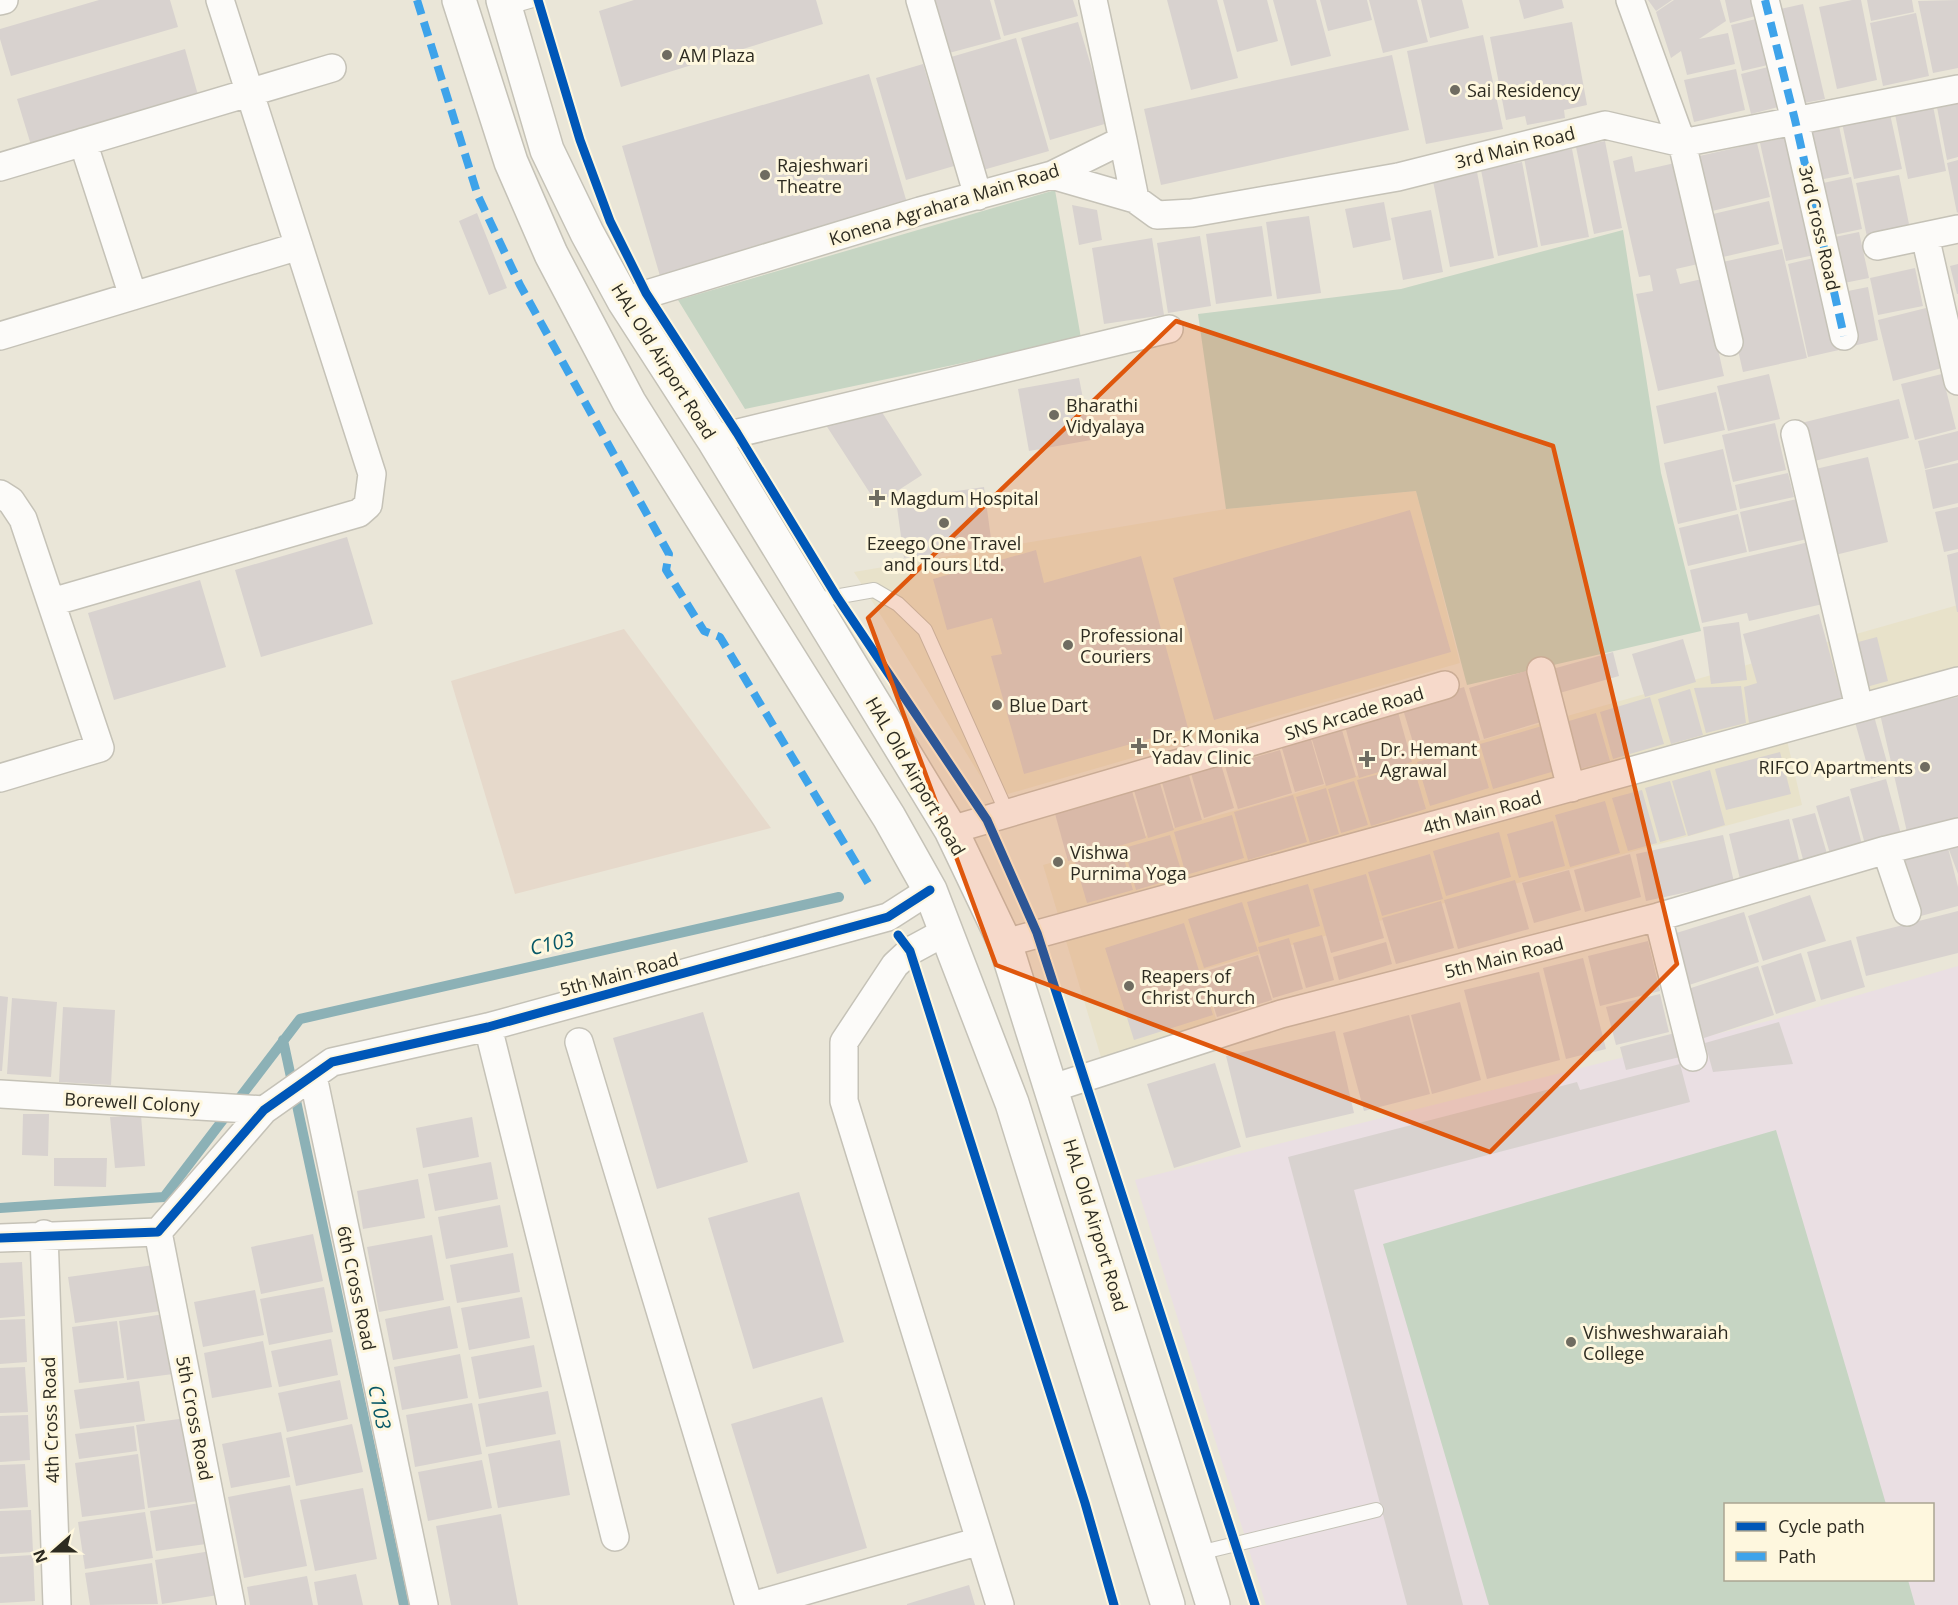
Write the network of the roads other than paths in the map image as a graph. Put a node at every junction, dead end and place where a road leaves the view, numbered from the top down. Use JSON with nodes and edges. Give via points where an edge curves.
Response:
{"nodes":[{"id":1,"x":219,"y":0,"type":"edge"},
{"id":2,"x":459,"y":0,"type":"edge"},
{"id":3,"x":920,"y":0,"type":"edge"},
{"id":4,"x":1093,"y":0,"type":"edge"},
{"id":5,"x":1630,"y":0,"type":"edge"},
{"id":6,"x":1765,"y":0,"type":"edge"},
{"id":7,"x":513,"y":3,"type":"edge"},
{"id":8,"x":332,"y":68,"type":"dead end"},
{"id":9,"x":1958,"y":89,"type":"edge"},
{"id":10,"x":249,"y":92,"type":"junction"},
{"id":11,"x":1795,"y":120,"type":"junction"},
{"id":12,"x":1123,"y":140,"type":"junction"},
{"id":13,"x":83,"y":142,"type":"junction"},
{"id":14,"x":1682,"y":143,"type":"junction"},
{"id":15,"x":547,"y":150,"type":"junction"},
{"id":16,"x":511,"y":162,"type":"junction"},
{"id":17,"x":0,"y":167,"type":"edge"},
{"id":18,"x":1052,"y":175,"type":"junction"},
{"id":19,"x":978,"y":196,"type":"junction"},
{"id":20,"x":1135,"y":199,"type":"junction"},
{"id":21,"x":1958,"y":229,"type":"edge"},
{"id":22,"x":1925,"y":236,"type":"junction"},
{"id":23,"x":298,"y":246,"type":"junction"},
{"id":24,"x":1877,"y":246,"type":"dead end"},
{"id":25,"x":133,"y":296,"type":"junction"},
{"id":26,"x":624,"y":301,"type":"junction"},
{"id":27,"x":1169,"y":329,"type":"dead end"},
{"id":28,"x":0,"y":336,"type":"edge"},
{"id":29,"x":1844,"y":336,"type":"dead end"},
{"id":30,"x":1729,"y":342,"type":"dead end"},
{"id":31,"x":1958,"y":381,"type":"edge"},
{"id":32,"x":1795,"y":434,"type":"dead end"},
{"id":33,"x":713,"y":439,"type":"junction"},
{"id":34,"x":0,"y":494,"type":"edge"},
{"id":35,"x":812,"y":601,"type":"junction"},
{"id":36,"x":52,"y":602,"type":"junction"},
{"id":37,"x":1541,"y":671,"type":"dead end"},
{"id":38,"x":1958,"y":681,"type":"edge"},
{"id":39,"x":1445,"y":686,"type":"dead end"},
{"id":40,"x":1859,"y":708,"type":"junction"},
{"id":41,"x":0,"y":778,"type":"edge"},
{"id":42,"x":1571,"y":788,"type":"junction"},
{"id":43,"x":1008,"y":815,"type":"junction"},
{"id":44,"x":951,"y":830,"type":"junction"},
{"id":45,"x":1958,"y":832,"type":"edge"},
{"id":46,"x":1886,"y":850,"type":"junction"},
{"id":47,"x":930,"y":890,"type":"junction"},
{"id":48,"x":1907,"y":912,"type":"dead end"},
{"id":49,"x":1658,"y":917,"type":"junction"},
{"id":50,"x":947,"y":931,"type":"junction"},
{"id":51,"x":1005,"y":943,"type":"junction"},
{"id":52,"x":488,"y":1027,"type":"junction"},
{"id":53,"x":579,"y":1042,"type":"dead end"},
{"id":54,"x":1693,"y":1058,"type":"dead end"},
{"id":55,"x":313,"y":1076,"type":"junction"},
{"id":56,"x":1053,"y":1088,"type":"junction"},
{"id":57,"x":0,"y":1094,"type":"edge"},
{"id":58,"x":264,"y":1110,"type":"junction"},
{"id":59,"x":158,"y":1232,"type":"junction"},
{"id":60,"x":44,"y":1234,"type":"junction"},
{"id":61,"x":0,"y":1238,"type":"edge"},
{"id":62,"x":1376,"y":1510,"type":"dead end"},
{"id":63,"x":615,"y":1537,"type":"dead end"},
{"id":64,"x":980,"y":1540,"type":"junction"},
{"id":65,"x":1199,"y":1553,"type":"junction"},
{"id":66,"x":57,"y":1605,"type":"edge"},
{"id":67,"x":231,"y":1605,"type":"edge"},
{"id":68,"x":424,"y":1605,"type":"edge"},
{"id":69,"x":749,"y":1605,"type":"edge"},
{"id":70,"x":755,"y":1605,"type":"edge"},
{"id":71,"x":1000,"y":1605,"type":"edge"},
{"id":72,"x":1168,"y":1605,"type":"edge"},
{"id":73,"x":1213,"y":1605,"type":"edge"}],
"edges":[{"from":1,"to":10,"type":"street"},
{"from":2,"to":16,"type":"main road"},
{"from":3,"to":19,"type":"street"},
{"from":4,"to":12,"type":"street"},
{"from":5,"to":14,"type":"street"},
{"from":6,"to":11,"type":"street","name":"3rd Cross Road"},
{"from":7,"to":15,"type":"main road","name":"HAL Old Airport Road"},
{"from":8,"to":10,"type":"street"},
{"from":9,"to":11,"type":"street","name":"3rd Main Road"},
{"from":10,"to":13,"type":"street"},
{"from":10,"to":23,"type":"street"},
{"from":11,"to":14,"type":"street","name":"3rd Main Road"},
{"from":11,"to":29,"type":"street","name":"3rd Cross Road"},
{"from":12,"to":18,"type":"street","name":"Konena Agrahara Main Road"},
{"from":12,"to":20,"type":"street"},
{"from":13,"to":17,"type":"street"},
{"from":13,"to":25,"type":"street"},
{"from":14,"to":20,"type":"street","name":"3rd Main Road","via":[[1605,126],[1398,177],[1192,213],[1157,215]]},
{"from":14,"to":30,"type":"street"},
{"from":15,"to":16,"type":"main road"},
{"from":15,"to":26,"type":"main road","name":"HAL Old Airport Road"},
{"from":16,"to":47,"type":"main road","via":[[551,254],[629,402],[889,817]]},
{"from":18,"to":19,"type":"street","name":"Konena Agrahara Main Road"},
{"from":18,"to":20,"type":"street","name":"3rd Main Road"},
{"from":19,"to":26,"type":"street","name":"Konena Agrahara Main Road"},
{"from":21,"to":22,"type":"street"},
{"from":22,"to":24,"type":"street"},
{"from":22,"to":31,"type":"street"},
{"from":23,"to":25,"type":"street"},
{"from":23,"to":36,"type":"street","via":[[372,474],[368,505],[359,513]]},
{"from":25,"to":28,"type":"street"},
{"from":26,"to":33,"type":"main road","name":"HAL Old Airport Road"},
{"from":27,"to":33,"type":"street"},
{"from":32,"to":40,"type":"street"},
{"from":33,"to":35,"type":"main road","name":"HAL Old Airport Road"},
{"from":34,"to":36,"type":"street","via":[[11,501],[23,519]]},
{"from":35,"to":43,"type":"lane","via":[[874,590],[898,604],[925,630]]},
{"from":35,"to":44,"type":"main road","name":"HAL Old Airport Road"},
{"from":36,"to":41,"type":"street","via":[[100,748]]},
{"from":37,"to":42,"type":"street"},
{"from":38,"to":40,"type":"street","name":"4th Main Road"},
{"from":39,"to":43,"type":"street","name":"SNS Arcade Road"},
{"from":40,"to":42,"type":"street","name":"4th Main Road"},
{"from":42,"to":51,"type":"street","name":"4th Main Road"},
{"from":43,"to":44,"type":"street","name":"SNS Arcade Road"},
{"from":44,"to":51,"type":"main road","name":"HAL Old Airport Road"},
{"from":45,"to":46,"type":"street","name":"5th Main Road"},
{"from":46,"to":48,"type":"street"},
{"from":46,"to":49,"type":"street","name":"5th Main Road"},
{"from":47,"to":50,"type":"main road"},
{"from":47,"to":52,"type":"street","name":"5th Main Road","via":[[888,917]]},
{"from":49,"to":54,"type":"street"},
{"from":49,"to":56,"type":"street","name":"5th Main Road","via":[[1281,1014]]},
{"from":50,"to":64,"type":"street","via":[[910,951],[895,965],[844,1042],[844,1101]]},
{"from":50,"to":72,"type":"main road","via":[[1012,1103]]},
{"from":51,"to":56,"type":"main road","name":"HAL Old Airport Road"},
{"from":52,"to":55,"type":"street","name":"5th Main Road","via":[[332,1062]]},
{"from":52,"to":63,"type":"street"},
{"from":53,"to":69,"type":"street"},
{"from":55,"to":58,"type":"street","name":"5th Main Road"},
{"from":55,"to":68,"type":"street","name":"6th Cross Road"},
{"from":56,"to":65,"type":"main road","name":"HAL Old Airport Road"},
{"from":57,"to":58,"type":"street","name":"Borewell Colony"},
{"from":58,"to":59,"type":"street","name":"5th Main Road"},
{"from":59,"to":60,"type":"street"},
{"from":59,"to":67,"type":"street","name":"5th Cross Road"},
{"from":60,"to":61,"type":"street"},
{"from":60,"to":66,"type":"street","name":"4th Cross Road"},
{"from":62,"to":65,"type":"lane"},
{"from":64,"to":70,"type":"street"},
{"from":64,"to":71,"type":"street"},
{"from":65,"to":73,"type":"main road","name":"HAL Old Airport Road"}]}
